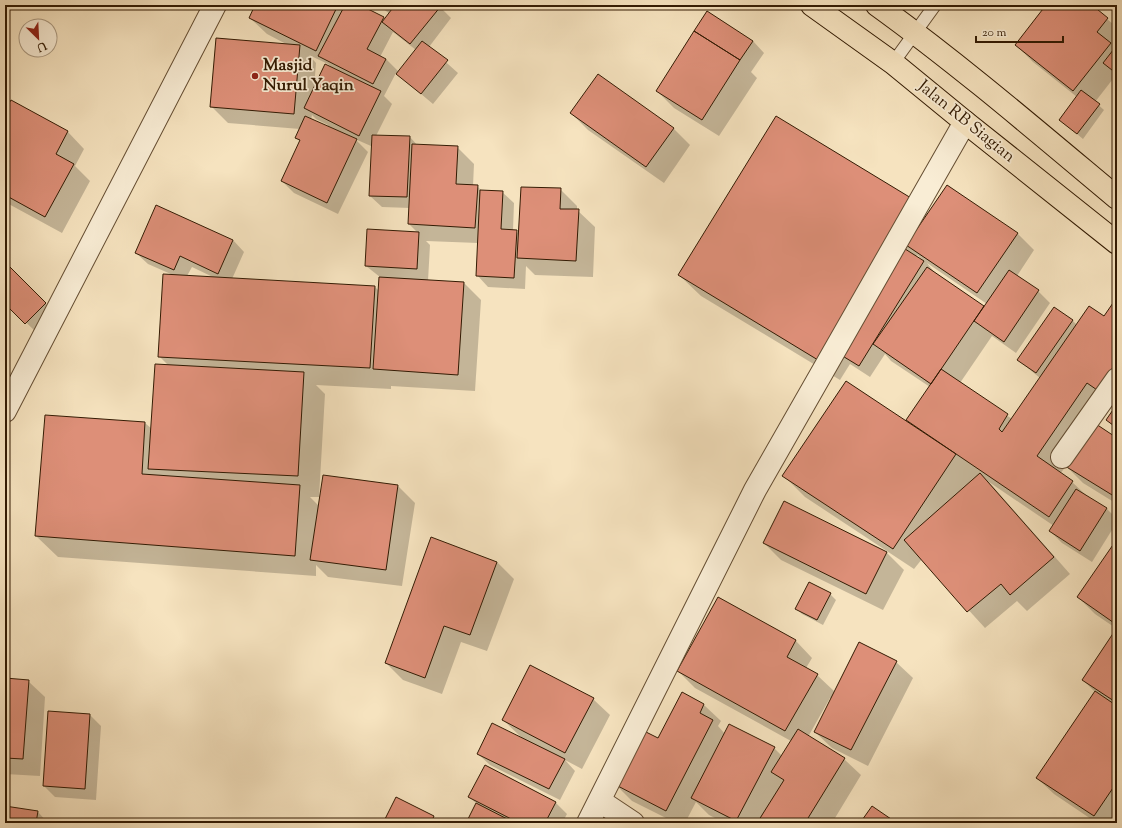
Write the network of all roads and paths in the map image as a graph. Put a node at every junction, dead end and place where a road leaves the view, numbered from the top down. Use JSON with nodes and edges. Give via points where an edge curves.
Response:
{"nodes":[{"id":1,"x":215,"y":5,"type":"edge"},
{"id":2,"x":812,"y":5,"type":"edge"},
{"id":3,"x":877,"y":5,"type":"edge"},
{"id":4,"x":935,"y":5,"type":"edge"},
{"id":5,"x":915,"y":33,"type":"junction"},
{"id":6,"x":893,"y":63,"type":"junction"},
{"id":7,"x":965,"y":122,"type":"junction"},
{"id":8,"x":1117,"y":198,"type":"edge"},
{"id":9,"x":1117,"y":243,"type":"edge"},
{"id":10,"x":1117,"y":379,"type":"edge"},
{"id":11,"x":5,"y":411,"type":"edge"},
{"id":12,"x":1062,"y":457,"type":"dead end"},
{"id":13,"x":600,"y":801,"type":"junction"},
{"id":14,"x":588,"y":823,"type":"edge"},
{"id":15,"x":633,"y":823,"type":"edge"}],
"edges":[{"from":1,"to":11,"type":"street"},
{"from":2,"to":6,"type":"highway","name":"Jalan RB Siagian"},
{"from":3,"to":5,"type":"highway"},
{"from":4,"to":5,"type":"lane"},
{"from":5,"to":6,"type":"lane"},
{"from":5,"to":8,"type":"highway"},
{"from":6,"to":7,"type":"highway","name":"Jalan RB Siagian"},
{"from":7,"to":9,"type":"highway","name":"Jalan RB Siagian"},
{"from":7,"to":13,"type":"street","via":[[755,490]]},
{"from":10,"to":12,"type":"street"},
{"from":13,"to":14,"type":"street"},
{"from":13,"to":15,"type":"street"}]}
